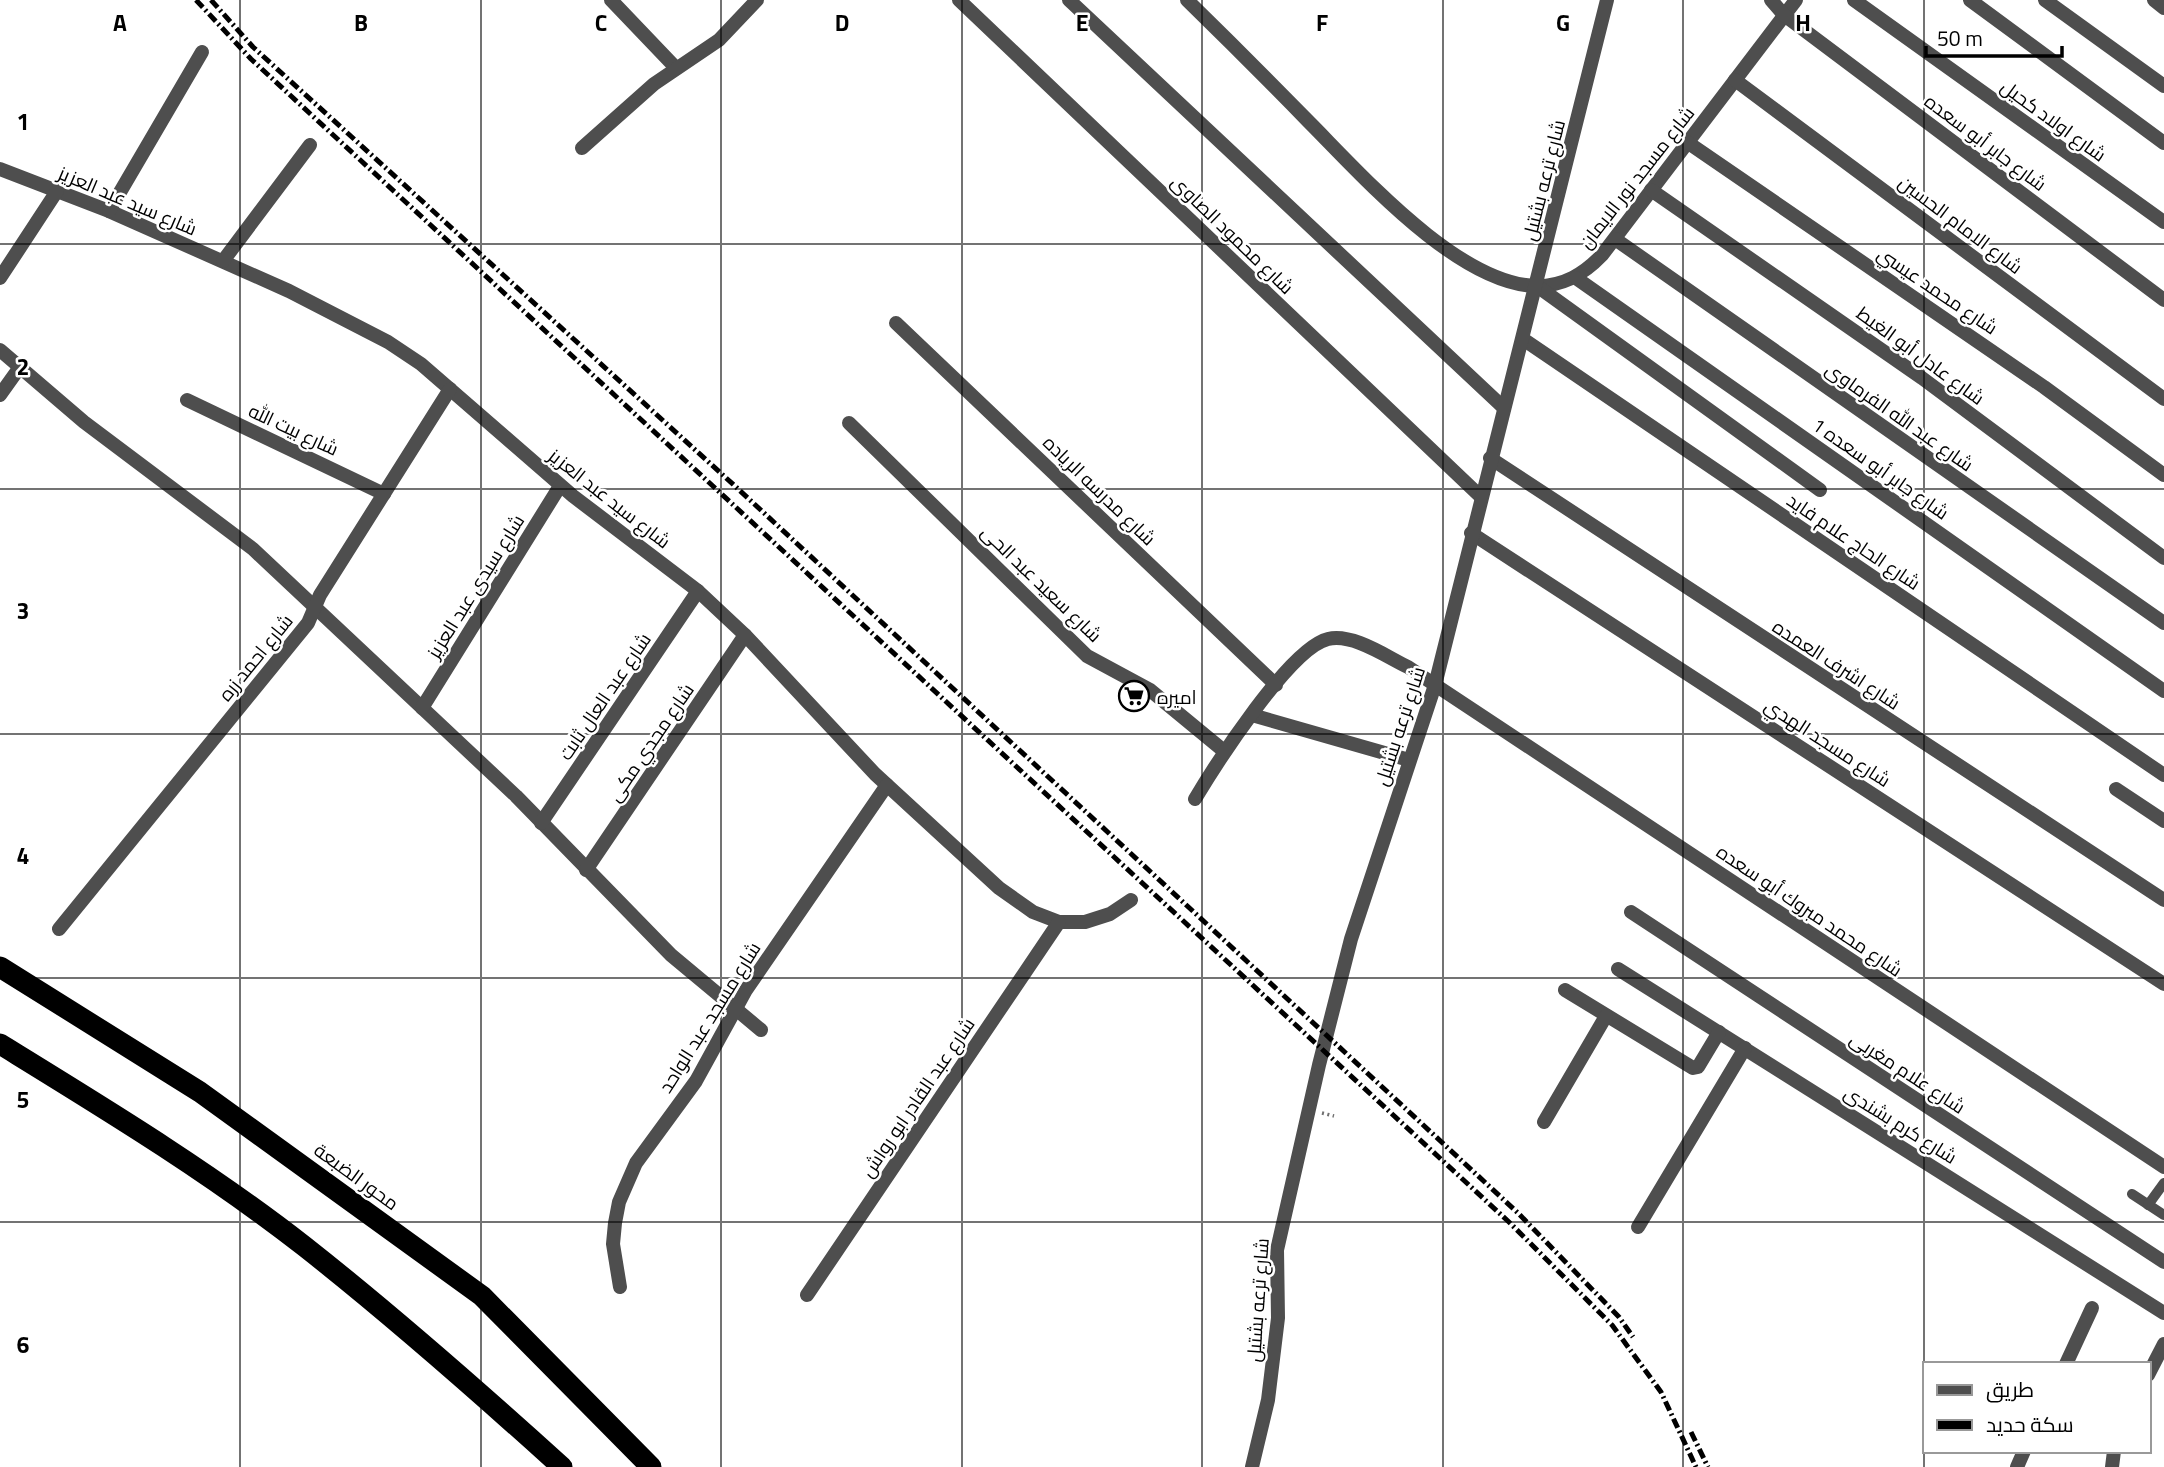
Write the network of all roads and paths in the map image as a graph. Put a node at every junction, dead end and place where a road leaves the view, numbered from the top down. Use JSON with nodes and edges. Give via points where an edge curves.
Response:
{"nodes":[{"id":1,"x":611,"y":0,"type":"edge"},
{"id":2,"x":757,"y":0,"type":"edge"},
{"id":3,"x":959,"y":0,"type":"edge"},
{"id":4,"x":1069,"y":0,"type":"edge"},
{"id":5,"x":1187,"y":0,"type":"edge"},
{"id":6,"x":1606,"y":0,"type":"edge"},
{"id":7,"x":1772,"y":0,"type":"edge"},
{"id":8,"x":1796,"y":0,"type":"edge"},
{"id":9,"x":1854,"y":0,"type":"edge"},
{"id":10,"x":1970,"y":0,"type":"edge"},
{"id":11,"x":2045,"y":0,"type":"edge"},
{"id":12,"x":2154,"y":0,"type":"edge"},
{"id":13,"x":2164,"y":8,"type":"edge"},
{"id":14,"x":1784,"y":15,"type":"junction"},
{"id":15,"x":202,"y":52,"type":"dead end"},
{"id":16,"x":676,"y":68,"type":"junction"},
{"id":17,"x":1735,"y":80,"type":"junction"},
{"id":18,"x":2164,"y":86,"type":"edge"},
{"id":19,"x":1687,"y":142,"type":"junction"},
{"id":20,"x":2164,"y":144,"type":"edge"},
{"id":21,"x":310,"y":145,"type":"dead end"},
{"id":22,"x":582,"y":148,"type":"dead end"},
{"id":23,"x":0,"y":169,"type":"edge"},
{"id":24,"x":1651,"y":190,"type":"junction"},
{"id":25,"x":57,"y":191,"type":"junction"},
{"id":26,"x":109,"y":211,"type":"junction"},
{"id":27,"x":2164,"y":222,"type":"edge"},
{"id":28,"x":1615,"y":239,"type":"junction"},
{"id":29,"x":223,"y":261,"type":"junction"},
{"id":30,"x":0,"y":278,"type":"edge"},
{"id":31,"x":1576,"y":278,"type":"junction"},
{"id":32,"x":1537,"y":286,"type":"junction"},
{"id":33,"x":2164,"y":300,"type":"edge"},
{"id":34,"x":897,"y":323,"type":"dead end"},
{"id":35,"x":1523,"y":339,"type":"junction"},
{"id":36,"x":0,"y":350,"type":"edge"},
{"id":37,"x":20,"y":367,"type":"junction"},
{"id":38,"x":450,"y":389,"type":"junction"},
{"id":39,"x":0,"y":395,"type":"edge"},
{"id":40,"x":2164,"y":398,"type":"edge"},
{"id":41,"x":187,"y":400,"type":"dead end"},
{"id":42,"x":1504,"y":408,"type":"junction"},
{"id":43,"x":849,"y":422,"type":"dead end"},
{"id":44,"x":1490,"y":458,"type":"junction"},
{"id":45,"x":2164,"y":475,"type":"edge"},
{"id":46,"x":560,"y":486,"type":"junction"},
{"id":47,"x":1820,"y":490,"type":"dead end"},
{"id":48,"x":384,"y":494,"type":"junction"},
{"id":49,"x":1480,"y":496,"type":"junction"},
{"id":50,"x":1471,"y":533,"type":"junction"},
{"id":51,"x":2164,"y":558,"type":"edge"},
{"id":52,"x":698,"y":591,"type":"junction"},
{"id":53,"x":314,"y":609,"type":"junction"},
{"id":54,"x":2164,"y":623,"type":"edge"},
{"id":55,"x":746,"y":635,"type":"junction"},
{"id":56,"x":1276,"y":685,"type":"junction"},
{"id":57,"x":1435,"y":685,"type":"junction"},
{"id":58,"x":2164,"y":691,"type":"edge"},
{"id":59,"x":422,"y":708,"type":"junction"},
{"id":60,"x":1252,"y":715,"type":"junction"},
{"id":61,"x":1224,"y":751,"type":"junction"},
{"id":62,"x":1409,"y":760,"type":"junction"},
{"id":63,"x":2164,"y":775,"type":"edge"},
{"id":64,"x":887,"y":785,"type":"junction"},
{"id":65,"x":2116,"y":789,"type":"dead end"},
{"id":66,"x":1195,"y":799,"type":"dead end"},
{"id":67,"x":2164,"y":821,"type":"edge"},
{"id":68,"x":541,"y":823,"type":"junction"},
{"id":69,"x":586,"y":870,"type":"junction"},
{"id":70,"x":1131,"y":900,"type":"dead end"},
{"id":71,"x":2164,"y":900,"type":"edge"},
{"id":72,"x":1631,"y":912,"type":"dead end"},
{"id":73,"x":1059,"y":922,"type":"junction"},
{"id":74,"x":59,"y":929,"type":"dead end"},
{"id":75,"x":0,"y":967,"type":"edge"},
{"id":76,"x":1618,"y":969,"type":"dead end"},
{"id":77,"x":2164,"y":984,"type":"edge"},
{"id":78,"x":1565,"y":990,"type":"dead end"},
{"id":79,"x":734,"y":1009,"type":"junction"},
{"id":80,"x":1606,"y":1016,"type":"junction"},
{"id":81,"x":761,"y":1030,"type":"dead end"},
{"id":82,"x":1719,"y":1032,"type":"junction"},
{"id":83,"x":0,"y":1044,"type":"edge"},
{"id":84,"x":1745,"y":1048,"type":"junction"},
{"id":85,"x":1321,"y":1112,"type":"dead end"},
{"id":86,"x":1334,"y":1116,"type":"dead end"},
{"id":87,"x":1544,"y":1122,"type":"dead end"},
{"id":88,"x":2164,"y":1167,"type":"edge"},
{"id":89,"x":2164,"y":1183,"type":"edge"},
{"id":90,"x":2132,"y":1194,"type":"dead end"},
{"id":91,"x":2148,"y":1205,"type":"junction"},
{"id":92,"x":2164,"y":1215,"type":"edge"},
{"id":93,"x":1638,"y":1227,"type":"dead end"},
{"id":94,"x":2164,"y":1262,"type":"edge"},
{"id":95,"x":620,"y":1287,"type":"dead end"},
{"id":96,"x":807,"y":1294,"type":"dead end"},
{"id":97,"x":2092,"y":1308,"type":"dead end"},
{"id":98,"x":2164,"y":1313,"type":"edge"},
{"id":99,"x":2164,"y":1344,"type":"edge"},
{"id":100,"x":2067,"y":1362,"type":"edge"},
{"id":101,"x":2150,"y":1372,"type":"edge"},
{"id":102,"x":562,"y":1467,"type":"edge"},
{"id":103,"x":651,"y":1467,"type":"edge"},
{"id":104,"x":1252,"y":1467,"type":"edge"}],
"edges":[{"from":1,"to":16,"type":"street"},
{"from":2,"to":16,"type":"street","via":[[719,40]]},
{"from":3,"to":49,"type":"street","name":"شارع محمود الصاوى"},
{"from":4,"to":42,"type":"street"},
{"from":5,"to":32,"type":"street","via":[[1394,207],[1479,268]]},
{"from":6,"to":32,"type":"street","name":"شارع ترعه بشتيل"},
{"from":7,"to":14,"type":"street","name":"شارع جابر أبو سعده"},
{"from":8,"to":14,"type":"street","name":"شارع مسجد نور الايمان"},
{"from":9,"to":27,"type":"street","name":"شارع اولاد كحيل"},
{"from":10,"to":20,"type":"street"},
{"from":11,"to":18,"type":"street"},
{"from":12,"to":13,"type":"street"},
{"from":14,"to":17,"type":"street","name":"شارع مسجد نور الايمان"},
{"from":14,"to":33,"type":"street","name":"شارع جابر أبو سعده"},
{"from":15,"to":26,"type":"street"},
{"from":16,"to":22,"type":"street"},
{"from":17,"to":19,"type":"street","name":"شارع مسجد نور الايمان"},
{"from":17,"to":40,"type":"street","name":"شارع الامام الحسين"},
{"from":19,"to":24,"type":"street","name":"شارع مسجد نور الايمان"},
{"from":19,"to":45,"type":"street","name":"شارع محمد عيسي"},
{"from":21,"to":29,"type":"street"},
{"from":23,"to":25,"type":"street","name":"شارع سيد عبد العزيز"},
{"from":24,"to":28,"type":"street","name":"شارع مسجد نور الايمان"},
{"from":24,"to":51,"type":"street","name":"شارع عادل أبو الغيط","via":[[1922,378]]},
{"from":25,"to":26,"type":"street","name":"شارع سيد عبد العزيز"},
{"from":25,"to":30,"type":"street"},
{"from":26,"to":29,"type":"street","name":"شارع سيد عبد العزيز"},
{"from":28,"to":31,"type":"street","name":"شارع مسجد نور الايمان"},
{"from":28,"to":54,"type":"street","name":"شارع عبد الله الفرماوى"},
{"from":29,"to":38,"type":"street","name":"شارع سيد عبد العزيز","via":[[388,341]]},
{"from":31,"to":32,"type":"street"},
{"from":31,"to":58,"type":"street","name":"شارع جابر أبو سعده 1"},
{"from":32,"to":35,"type":"street","name":"شارع ترعه بشتيل"},
{"from":32,"to":47,"type":"street"},
{"from":34,"to":56,"type":"street","name":"شارع مدرسه الرياده"},
{"from":35,"to":42,"type":"street","name":"شارع ترعه بشتيل"},
{"from":35,"to":63,"type":"street","name":"شارع الحاج علام فايد"},
{"from":36,"to":37,"type":"street"},
{"from":37,"to":39,"type":"street"},
{"from":37,"to":53,"type":"street","via":[[84,422],[225,526]]},
{"from":38,"to":46,"type":"street","name":"شارع سيد عبد العزيز"},
{"from":38,"to":48,"type":"street","name":"شارع احمد زره"},
{"from":41,"to":48,"type":"street","name":"شارع بيت الله"},
{"from":42,"to":44,"type":"street","name":"شارع ترعه بشتيل"},
{"from":43,"to":61,"type":"street","name":"شارع سعيد عبد الحى","via":[[1087,656],[1150,690]]},
{"from":44,"to":49,"type":"street","name":"شارع ترعه بشتيل"},
{"from":44,"to":71,"type":"street","name":"شارع اشرف العمده"},
{"from":46,"to":52,"type":"street","name":"شارع سيد عبد العزيز"},
{"from":46,"to":59,"type":"street","name":"شارع سيدى عبد العزيز"},
{"from":48,"to":53,"type":"street","name":"شارع احمد زره"},
{"from":49,"to":50,"type":"street","name":"شارع ترعه بشتيل"},
{"from":50,"to":57,"type":"street","name":"شارع ترعه بشتيل"},
{"from":50,"to":77,"type":"street","name":"شارع مسجد الهدي"},
{"from":52,"to":55,"type":"street","name":"شارع سيد عبد العزيز"},
{"from":52,"to":68,"type":"street","name":"شارع عبد العال ثابت"},
{"from":53,"to":59,"type":"street"},
{"from":53,"to":74,"type":"street","name":"شارع احمد زره","via":[[308,623]]},
{"from":55,"to":64,"type":"street","name":"شارع سيد عبد العزيز"},
{"from":55,"to":69,"type":"street","name":"شارع مجدي مكى"},
{"from":56,"to":57,"type":"street","via":[[1313,646],[1343,638],[1408,667]]},
{"from":56,"to":60,"type":"street"},
{"from":57,"to":62,"type":"street","name":"شارع ترعه بشتيل"},
{"from":57,"to":88,"type":"street","name":"شارع محمد مبروك أبو سعده"},
{"from":59,"to":68,"type":"street"},
{"from":60,"to":61,"type":"street"},
{"from":60,"to":62,"type":"street"},
{"from":61,"to":66,"type":"street"},
{"from":62,"to":104,"type":"street","name":"شارع ترعه بشتيل","via":[[1351,939],[1277,1250],[1278,1318],[1268,1400]]},
{"from":64,"to":73,"type":"street","name":"شارع سيد عبد العزيز","via":[[999,888],[1033,912]]},
{"from":64,"to":79,"type":"street","name":"شارع مسجد عبد الواحد"},
{"from":65,"to":67,"type":"street"},
{"from":68,"to":69,"type":"street"},
{"from":69,"to":79,"type":"street","via":[[671,955]]},
{"from":70,"to":73,"type":"street","name":"شارع سيد عبد العزيز","via":[[1110,914],[1085,922]]},
{"from":72,"to":94,"type":"street","name":"شارع علام مغربى"},
{"from":73,"to":96,"type":"street","name":"شارع عبد القادر ابو رواش"},
{"from":75,"to":103,"type":"highway","name":"محور الضبعة","via":[[200,1093],[482,1296]]},
{"from":76,"to":82,"type":"street","name":"شارع كرم بشندى"},
{"from":78,"to":80,"type":"street"},
{"from":79,"to":81,"type":"street"},
{"from":79,"to":95,"type":"street","name":"شارع مسجد عبد الواحد","via":[[696,1081],[626,1182],[613,1244]]},
{"from":80,"to":82,"type":"street","via":[[1693,1069]]},
{"from":80,"to":87,"type":"street"},
{"from":82,"to":84,"type":"street","name":"شارع كرم بشندى"},
{"from":83,"to":102,"type":"highway","via":[[163,1145],[303,1245],[436,1353]]},
{"from":84,"to":93,"type":"street"},
{"from":84,"to":98,"type":"street","name":"شارع كرم بشندى"},
{"from":85,"to":86,"type":"path"},
{"from":89,"to":91,"type":"lane"},
{"from":90,"to":91,"type":"lane"},
{"from":91,"to":92,"type":"lane"},
{"from":97,"to":100,"type":"street"},
{"from":99,"to":101,"type":"street"}]}
